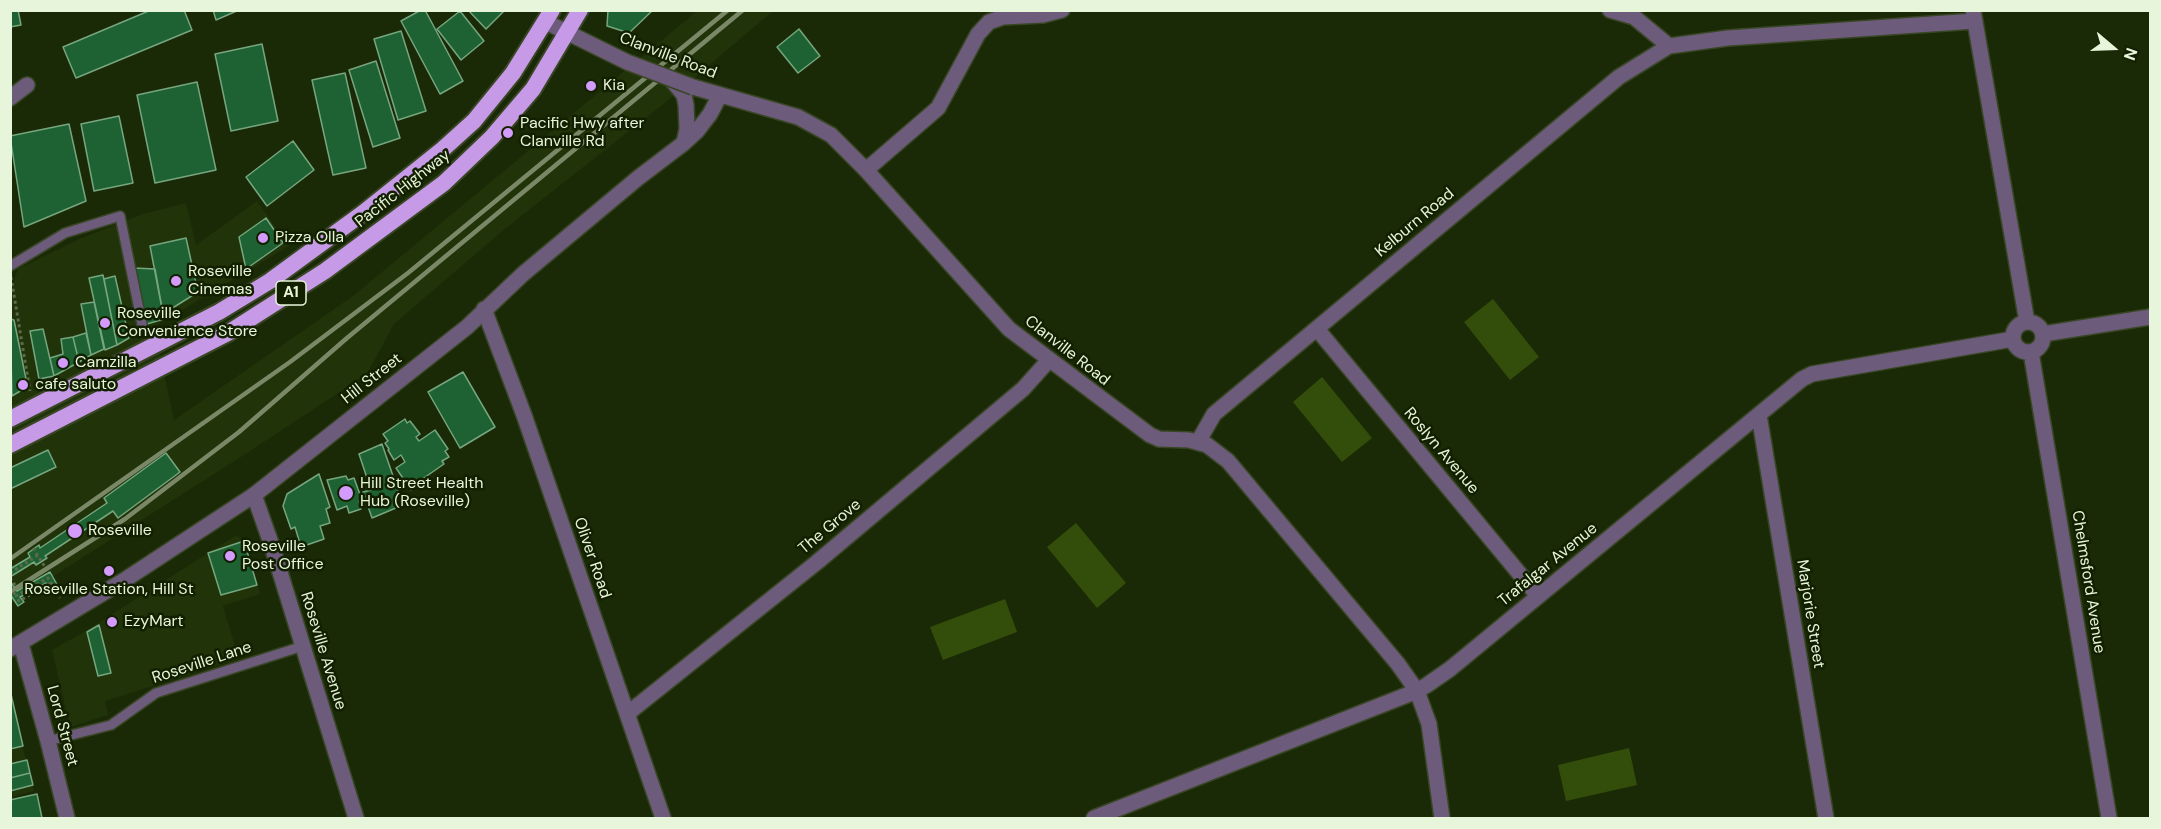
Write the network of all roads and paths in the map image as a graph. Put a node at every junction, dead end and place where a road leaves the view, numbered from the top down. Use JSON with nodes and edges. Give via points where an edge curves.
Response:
{"nodes":[{"id":1,"x":580,"y":10,"type":"edge"},
{"id":2,"x":1062,"y":10,"type":"edge"},
{"id":3,"x":1610,"y":10,"type":"edge"},
{"id":4,"x":549,"y":16,"type":"edge"},
{"id":5,"x":1974,"y":16,"type":"edge"},
{"id":6,"x":568,"y":33,"type":"junction"},
{"id":7,"x":1669,"y":46,"type":"junction"},
{"id":8,"x":27,"y":85,"type":"dead end"},
{"id":9,"x":689,"y":91,"type":"junction"},
{"id":10,"x":720,"y":95,"type":"junction"},
{"id":11,"x":10,"y":98,"type":"edge"},
{"id":12,"x":684,"y":143,"type":"junction"},
{"id":13,"x":866,"y":170,"type":"junction"},
{"id":14,"x":10,"y":266,"type":"edge"},
{"id":15,"x":10,"y":277,"type":"edge"},
{"id":16,"x":484,"y":309,"type":"junction"},
{"id":17,"x":2151,"y":317,"type":"edge"},
{"id":18,"x":2027,"y":321,"type":"junction"},
{"id":19,"x":142,"y":324,"type":"dead end"},
{"id":20,"x":1317,"y":329,"type":"junction"},
{"id":21,"x":2043,"y":334,"type":"junction"},
{"id":22,"x":2013,"y":339,"type":"junction"},
{"id":23,"x":2031,"y":352,"type":"junction"},
{"id":24,"x":1049,"y":360,"type":"junction"},
{"id":25,"x":30,"y":391,"type":"dead end"},
{"id":26,"x":1759,"y":415,"type":"junction"},
{"id":27,"x":10,"y":419,"type":"edge"},
{"id":28,"x":1198,"y":442,"type":"junction"},
{"id":29,"x":10,"y":445,"type":"edge"},
{"id":30,"x":254,"y":495,"type":"junction"},
{"id":31,"x":33,"y":548,"type":"dead end"},
{"id":32,"x":38,"y":555,"type":"junction"},
{"id":33,"x":45,"y":567,"type":"dead end"},
{"id":34,"x":10,"y":573,"type":"edge"},
{"id":35,"x":10,"y":578,"type":"edge"},
{"id":36,"x":51,"y":583,"type":"junction"},
{"id":37,"x":15,"y":585,"type":"dead end"},
{"id":38,"x":10,"y":587,"type":"edge"},
{"id":39,"x":16,"y":596,"type":"junction"},
{"id":40,"x":1538,"y":596,"type":"junction"},
{"id":41,"x":60,"y":598,"type":"dead end"},
{"id":42,"x":16,"y":646,"type":"edge"},
{"id":43,"x":303,"y":646,"type":"junction"},
{"id":44,"x":1417,"y":691,"type":"junction"},
{"id":45,"x":627,"y":714,"type":"junction"},
{"id":46,"x":48,"y":741,"type":"junction"},
{"id":47,"x":67,"y":819,"type":"edge"},
{"id":48,"x":356,"y":819,"type":"edge"},
{"id":49,"x":663,"y":819,"type":"edge"},
{"id":50,"x":1094,"y":819,"type":"edge"},
{"id":51,"x":1442,"y":819,"type":"edge"},
{"id":52,"x":1826,"y":819,"type":"edge"},
{"id":53,"x":2109,"y":819,"type":"edge"}],
"edges":[{"from":1,"to":6,"type":"highway","name":"Pacific Highway","number":"A1"},
{"from":2,"to":13,"type":"street","via":[[988,22],[938,108]]},
{"from":3,"to":7,"type":"street","via":[[1634,18]]},
{"from":4,"to":6,"type":"street","name":"Clanville Road"},
{"from":4,"to":27,"type":"highway","name":"Pacific Highway","number":"A1","via":[[513,73],[474,121],[313,250],[219,312]]},
{"from":5,"to":7,"type":"street"},
{"from":5,"to":18,"type":"street"},
{"from":6,"to":9,"type":"street","name":"Clanville Road","bridge":true,"via":[[670,78]]},
{"from":6,"to":29,"type":"highway","name":"Pacific Highway","number":"A1","via":[[533,89],[492,137],[444,183],[379,232],[228,333]]},
{"from":7,"to":20,"type":"street","name":"Kelburn Road","via":[[1618,77]]},
{"from":8,"to":11,"type":"street"},
{"from":9,"to":10,"type":"street","name":"Clanville Road"},
{"from":9,"to":12,"type":"street"},
{"from":10,"to":12,"type":"street","name":"Hill Street","via":[[710,114]]},
{"from":10,"to":13,"type":"street","name":"Clanville Road","via":[[816,125]]},
{"from":12,"to":16,"type":"street","name":"Hill Street"},
{"from":13,"to":24,"type":"street","name":"Clanville Road","via":[[1009,329]]},
{"from":14,"to":19,"type":"lane","via":[[64,233],[120,216]]},
{"from":15,"to":25,"type":"path"},
{"from":16,"to":30,"type":"street","name":"Hill Street","via":[[468,327]]},
{"from":16,"to":45,"type":"street","name":"Oliver Road"},
{"from":17,"to":21,"type":"street"},
{"from":18,"to":21,"type":"street","via":[[2040,326]]},
{"from":18,"to":22,"type":"street","via":[[2018,325]]},
{"from":20,"to":28,"type":"street","name":"Kelburn Road","via":[[1214,414]]},
{"from":20,"to":40,"type":"street","name":"Roslyn Avenue"},
{"from":21,"to":23,"type":"street","via":[[2040,348]]},
{"from":22,"to":23,"type":"street","via":[[2021,351]]},
{"from":22,"to":26,"type":"street","name":"Trafalgar Avenue","via":[[1812,374]]},
{"from":23,"to":53,"type":"street","name":"Chelmsford Avenue"},
{"from":24,"to":28,"type":"street","name":"Clanville Road","via":[[1149,435]]},
{"from":24,"to":45,"type":"street","name":"The Grove","via":[[1023,389],[816,563]]},
{"from":26,"to":40,"type":"street","name":"Trafalgar Avenue"},
{"from":26,"to":52,"type":"street","name":"Marjorie Street"},
{"from":28,"to":44,"type":"street","name":"Clanville Road","via":[[1215,449],[1228,461]]},
{"from":30,"to":42,"type":"street","name":"Hill Street"},
{"from":30,"to":43,"type":"street","name":"Roseville Avenue"},
{"from":31,"to":32,"type":"path"},
{"from":32,"to":33,"type":"path"},
{"from":32,"to":34,"type":"path"},
{"from":35,"to":37,"type":"path"},
{"from":36,"to":39,"type":"path","via":[[48,578]]},
{"from":36,"to":39,"type":"path","via":[[19,601]]},
{"from":36,"to":41,"type":"path"},
{"from":38,"to":39,"type":"path","bridge":true},
{"from":40,"to":44,"type":"street","name":"Trafalgar Avenue","via":[[1450,669]]},
{"from":42,"to":46,"type":"street","name":"Lord Street"},
{"from":43,"to":46,"type":"lane","name":"Roseville Lane","via":[[154,693],[111,725]]},
{"from":43,"to":48,"type":"street","name":"Roseville Avenue"},
{"from":44,"to":50,"type":"street","name":"Trafalgar Avenue"},
{"from":44,"to":51,"type":"street","name":"Clanville Road","via":[[1429,724]]},
{"from":45,"to":49,"type":"street","name":"Oliver Road"},
{"from":46,"to":47,"type":"street","name":"Lord Street"}]}
